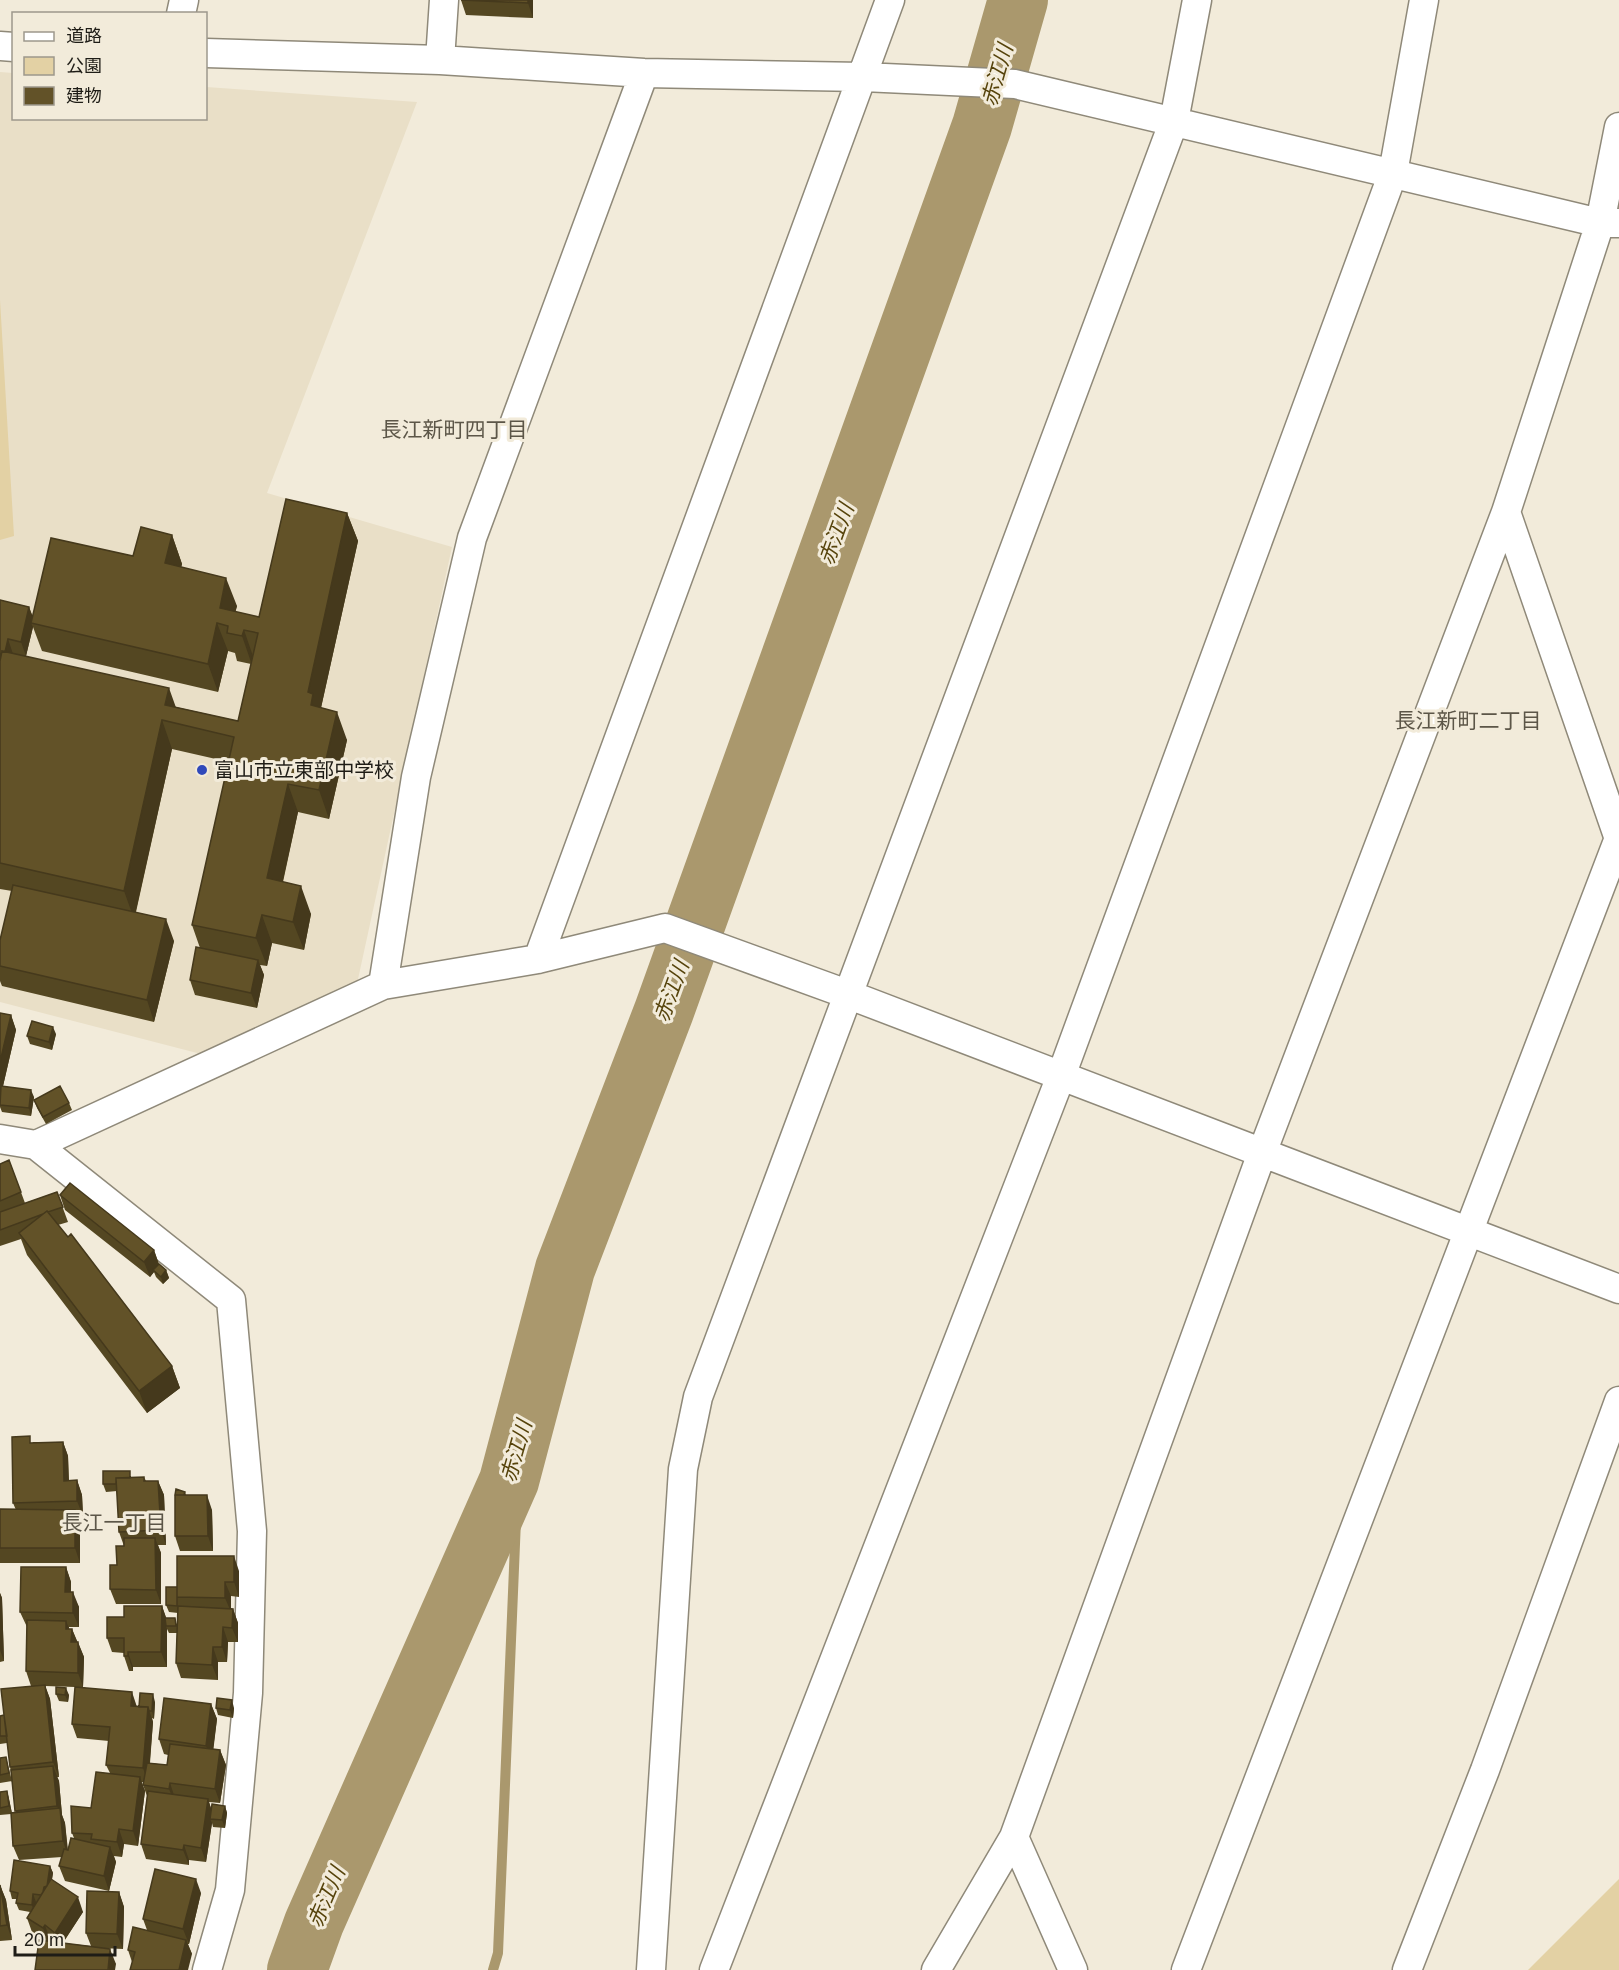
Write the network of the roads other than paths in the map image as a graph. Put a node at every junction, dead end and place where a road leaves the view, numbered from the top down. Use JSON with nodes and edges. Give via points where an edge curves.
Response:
{"nodes":[{"id":1,"x":444,"y":0,"type":"edge"},
{"id":2,"x":890,"y":0,"type":"edge"},
{"id":3,"x":1197,"y":0,"type":"edge"},
{"id":4,"x":1424,"y":0,"type":"edge"},
{"id":5,"x":207,"y":53,"type":"edge"},
{"id":6,"x":440,"y":60,"type":"junction"},
{"id":7,"x":644,"y":73,"type":"junction"},
{"id":8,"x":863,"y":77,"type":"junction"},
{"id":9,"x":1174,"y":121,"type":"junction"},
{"id":10,"x":1619,"y":127,"type":"edge"},
{"id":11,"x":1393,"y":173,"type":"junction"},
{"id":12,"x":1609,"y":223,"type":"edge"},
{"id":13,"x":1506,"y":512,"type":"junction"},
{"id":14,"x":1619,"y":838,"type":"edge"},
{"id":15,"x":538,"y":959,"type":"junction"},
{"id":16,"x":383,"y":985,"type":"junction"},
{"id":17,"x":847,"y":994,"type":"junction"},
{"id":18,"x":1061,"y":1076,"type":"junction"},
{"id":19,"x":0,"y":1139,"type":"edge"},
{"id":20,"x":36,"y":1145,"type":"junction"},
{"id":21,"x":1262,"y":1153,"type":"junction"},
{"id":22,"x":1468,"y":1232,"type":"junction"},
{"id":23,"x":1619,"y":1289,"type":"edge"},
{"id":24,"x":1619,"y":1401,"type":"edge"},
{"id":25,"x":1014,"y":1837,"type":"junction"},
{"id":26,"x":207,"y":1970,"type":"edge"},
{"id":27,"x":651,"y":1970,"type":"edge"},
{"id":28,"x":714,"y":1970,"type":"edge"},
{"id":29,"x":936,"y":1970,"type":"edge"},
{"id":30,"x":1073,"y":1970,"type":"edge"},
{"id":31,"x":1186,"y":1970,"type":"edge"},
{"id":32,"x":1407,"y":1970,"type":"edge"}],
"edges":[{"from":1,"to":6,"type":"street"},
{"from":2,"to":8,"type":"street"},
{"from":3,"to":9,"type":"street"},
{"from":4,"to":11,"type":"street"},
{"from":5,"to":6,"type":"street"},
{"from":6,"to":7,"type":"street"},
{"from":7,"to":8,"type":"street"},
{"from":7,"to":16,"type":"street","via":[[472,538],[416,777]]},
{"from":8,"to":9,"type":"street","via":[[1015,84]]},
{"from":8,"to":15,"type":"street"},
{"from":9,"to":11,"type":"street"},
{"from":9,"to":17,"type":"street"},
{"from":10,"to":12,"type":"street"},
{"from":11,"to":12,"type":"street"},
{"from":11,"to":18,"type":"street"},
{"from":12,"to":13,"type":"street"},
{"from":13,"to":14,"type":"street"},
{"from":13,"to":21,"type":"street"},
{"from":14,"to":22,"type":"street"},
{"from":15,"to":16,"type":"street"},
{"from":15,"to":17,"type":"street","via":[[665,928]]},
{"from":16,"to":20,"type":"street"},
{"from":17,"to":18,"type":"street"},
{"from":17,"to":27,"type":"street","via":[[698,1397],[683,1469]]},
{"from":18,"to":21,"type":"street"},
{"from":18,"to":28,"type":"street"},
{"from":19,"to":20,"type":"street"},
{"from":20,"to":26,"type":"street","via":[[231,1300],[252,1531],[248,1693],[230,1890]]},
{"from":21,"to":22,"type":"street"},
{"from":21,"to":25,"type":"street"},
{"from":22,"to":23,"type":"street"},
{"from":22,"to":31,"type":"street"},
{"from":24,"to":32,"type":"street","via":[[1485,1770]]},
{"from":25,"to":29,"type":"street"},
{"from":25,"to":30,"type":"street"}]}
